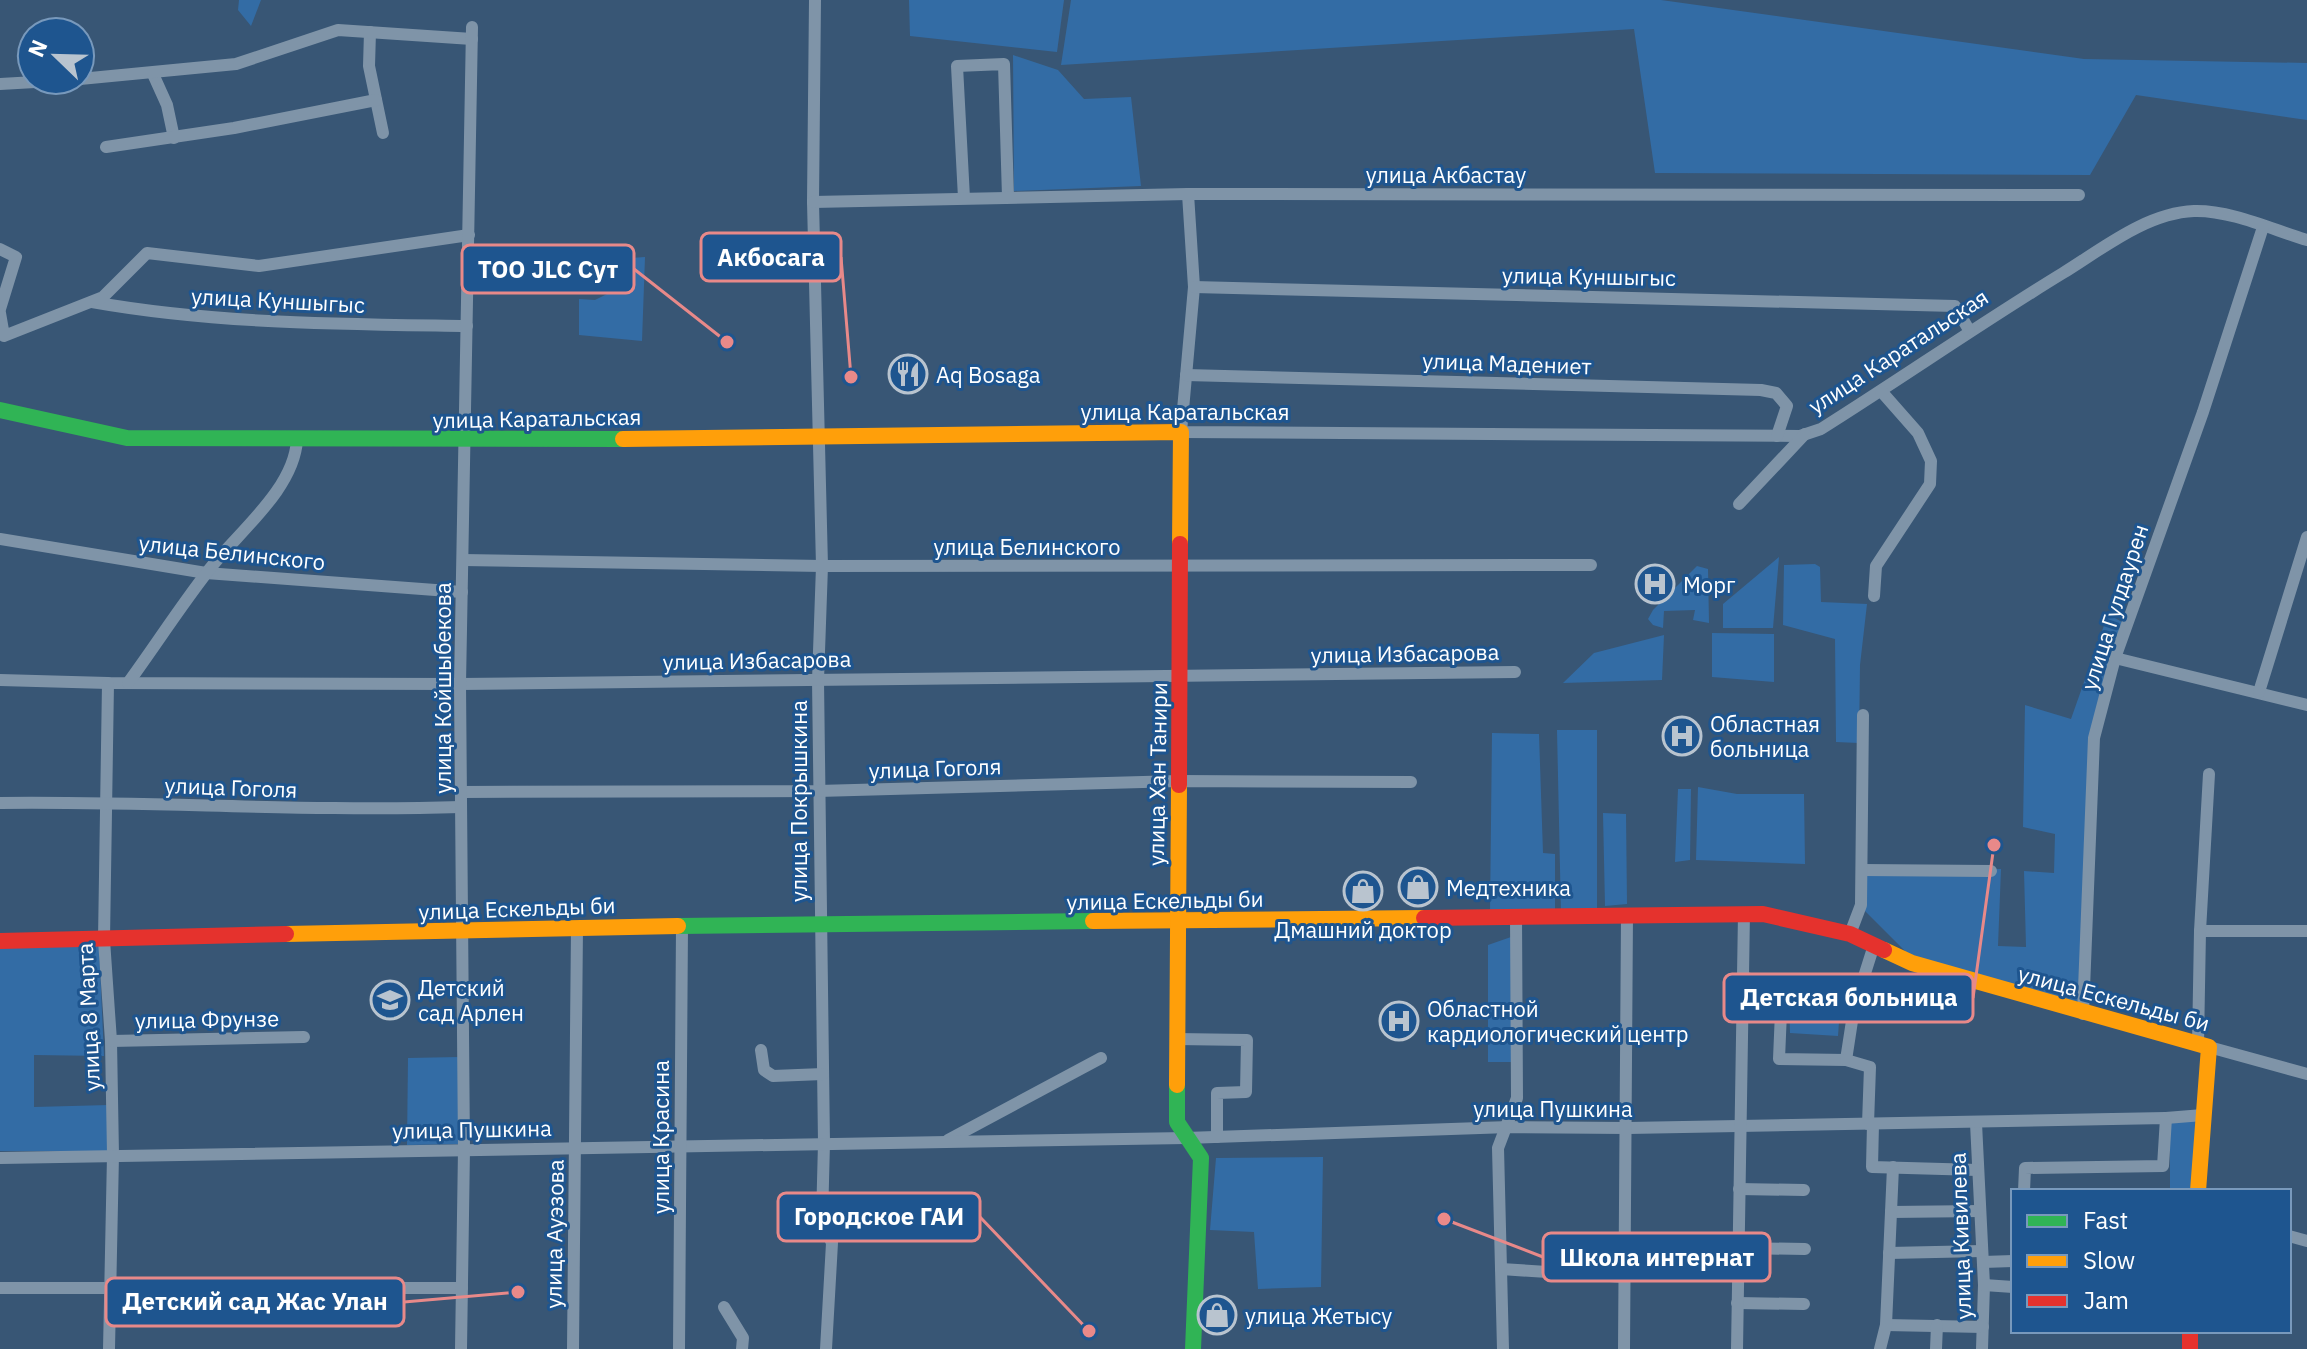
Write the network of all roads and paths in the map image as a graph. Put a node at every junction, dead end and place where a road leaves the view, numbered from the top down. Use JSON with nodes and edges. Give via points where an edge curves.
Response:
{"nodes":[{"id":1,"x":815,"y":0,"type":"edge"},
{"id":2,"x":370,"y":32,"type":"junction"},
{"id":3,"x":153,"y":74,"type":"junction"},
{"id":4,"x":96,"y":78,"type":"edge"},
{"id":5,"x":376,"y":100,"type":"junction"},
{"id":6,"x":383,"y":133,"type":"dead end"},
{"id":7,"x":174,"y":138,"type":"junction"},
{"id":8,"x":106,"y":147,"type":"dead end"},
{"id":9,"x":1188,"y":194,"type":"junction"},
{"id":10,"x":2079,"y":195,"type":"dead end"},
{"id":11,"x":1008,"y":197,"type":"junction"},
{"id":12,"x":964,"y":198,"type":"junction"},
{"id":13,"x":813,"y":202,"type":"junction"},
{"id":14,"x":2263,"y":227,"type":"junction"},
{"id":15,"x":469,"y":235,"type":"junction"},
{"id":16,"x":2307,"y":240,"type":"edge"},
{"id":17,"x":0,"y":249,"type":"edge"},
{"id":18,"x":1194,"y":287,"type":"junction"},
{"id":19,"x":88,"y":301,"type":"junction"},
{"id":20,"x":0,"y":311,"type":"edge"},
{"id":21,"x":467,"y":326,"type":"junction"},
{"id":22,"x":1969,"y":330,"type":"junction"},
{"id":23,"x":1186,"y":375,"type":"junction"},
{"id":24,"x":1881,"y":391,"type":"junction"},
{"id":25,"x":0,"y":410,"type":"edge"},
{"id":26,"x":1181,"y":432,"type":"junction"},
{"id":27,"x":1805,"y":434,"type":"junction"},
{"id":28,"x":1777,"y":436,"type":"junction"},
{"id":29,"x":820,"y":437,"type":"junction"},
{"id":30,"x":297,"y":440,"type":"junction"},
{"id":31,"x":465,"y":441,"type":"junction"},
{"id":32,"x":1739,"y":504,"type":"dead end"},
{"id":33,"x":2307,"y":537,"type":"edge"},
{"id":34,"x":0,"y":539,"type":"edge"},
{"id":35,"x":463,"y":560,"type":"junction"},
{"id":36,"x":1591,"y":565,"type":"dead end"},
{"id":37,"x":822,"y":566,"type":"junction"},
{"id":38,"x":1181,"y":567,"type":"junction"},
{"id":39,"x":206,"y":573,"type":"junction"},
{"id":40,"x":462,"y":592,"type":"junction"},
{"id":41,"x":1874,"y":596,"type":"dead end"},
{"id":42,"x":2115,"y":658,"type":"junction"},
{"id":43,"x":1515,"y":672,"type":"dead end"},
{"id":44,"x":1180,"y":675,"type":"junction"},
{"id":45,"x":0,"y":680,"type":"edge"},
{"id":46,"x":818,"y":680,"type":"junction"},
{"id":47,"x":108,"y":683,"type":"junction"},
{"id":48,"x":128,"y":683,"type":"junction"},
{"id":49,"x":460,"y":684,"type":"junction"},
{"id":50,"x":2259,"y":692,"type":"junction"},
{"id":51,"x":2307,"y":705,"type":"edge"},
{"id":52,"x":1863,"y":715,"type":"dead end"},
{"id":53,"x":2209,"y":774,"type":"dead end"},
{"id":54,"x":1179,"y":781,"type":"junction"},
{"id":55,"x":1411,"y":782,"type":"dead end"},
{"id":56,"x":818,"y":791,"type":"junction"},
{"id":57,"x":461,"y":792,"type":"junction"},
{"id":58,"x":105,"y":802,"type":"junction"},
{"id":59,"x":0,"y":803,"type":"edge"},
{"id":60,"x":461,"y":807,"type":"junction"},
{"id":61,"x":1862,"y":870,"type":"junction"},
{"id":62,"x":1991,"y":871,"type":"dead end"},
{"id":63,"x":1744,"y":913,"type":"junction"},
{"id":64,"x":1627,"y":915,"type":"junction"},
{"id":65,"x":1516,"y":916,"type":"junction"},
{"id":66,"x":1178,"y":922,"type":"junction"},
{"id":67,"x":682,"y":926,"type":"junction"},
{"id":68,"x":577,"y":927,"type":"junction"},
{"id":69,"x":819,"y":927,"type":"junction"},
{"id":70,"x":2200,"y":931,"type":"junction"},
{"id":71,"x":2307,"y":931,"type":"edge"},
{"id":72,"x":462,"y":933,"type":"junction"},
{"id":73,"x":1850,"y":934,"type":"junction"},
{"id":74,"x":104,"y":940,"type":"junction"},
{"id":75,"x":0,"y":941,"type":"edge"},
{"id":76,"x":1874,"y":945,"type":"junction"},
{"id":77,"x":1743,"y":977,"type":"junction"},
{"id":78,"x":1782,"y":988,"type":"junction"},
{"id":79,"x":1854,"y":1008,"type":"junction"},
{"id":80,"x":2083,"y":1014,"type":"junction"},
{"id":81,"x":304,"y":1037,"type":"dead end"},
{"id":82,"x":1177,"y":1039,"type":"junction"},
{"id":83,"x":111,"y":1041,"type":"junction"},
{"id":84,"x":2203,"y":1046,"type":"junction"},
{"id":85,"x":761,"y":1050,"type":"dead end"},
{"id":86,"x":1101,"y":1058,"type":"dead end"},
{"id":87,"x":1846,"y":1060,"type":"junction"},
{"id":88,"x":823,"y":1074,"type":"junction"},
{"id":89,"x":2307,"y":1074,"type":"edge"},
{"id":90,"x":2203,"y":1115,"type":"junction"},
{"id":91,"x":2164,"y":1118,"type":"junction"},
{"id":92,"x":1976,"y":1123,"type":"junction"},
{"id":93,"x":1870,"y":1124,"type":"junction"},
{"id":94,"x":1740,"y":1126,"type":"junction"},
{"id":95,"x":1509,"y":1127,"type":"junction"},
{"id":96,"x":1628,"y":1128,"type":"junction"},
{"id":97,"x":1217,"y":1137,"type":"junction"},
{"id":98,"x":1186,"y":1138,"type":"junction"},
{"id":99,"x":945,"y":1141,"type":"junction"},
{"id":100,"x":824,"y":1143,"type":"junction"},
{"id":101,"x":680,"y":1144,"type":"junction"},
{"id":102,"x":575,"y":1146,"type":"junction"},
{"id":103,"x":464,"y":1149,"type":"junction"},
{"id":104,"x":113,"y":1155,"type":"junction"},
{"id":105,"x":0,"y":1158,"type":"edge"},
{"id":106,"x":1893,"y":1167,"type":"junction"},
{"id":107,"x":1978,"y":1170,"type":"junction"},
{"id":108,"x":1739,"y":1189,"type":"junction"},
{"id":109,"x":2024,"y":1189,"type":"edge"},
{"id":110,"x":2198,"y":1189,"type":"edge"},
{"id":111,"x":1804,"y":1190,"type":"dead end"},
{"id":112,"x":1980,"y":1211,"type":"junction"},
{"id":113,"x":1891,"y":1212,"type":"junction"},
{"id":114,"x":1738,"y":1248,"type":"junction"},
{"id":115,"x":1805,"y":1249,"type":"dead end"},
{"id":116,"x":1889,"y":1253,"type":"junction"},
{"id":117,"x":1982,"y":1257,"type":"junction"},
{"id":118,"x":2011,"y":1261,"type":"edge"},
{"id":119,"x":1501,"y":1269,"type":"junction"},
{"id":120,"x":1625,"y":1277,"type":"junction"},
{"id":121,"x":1984,"y":1285,"type":"junction"},
{"id":122,"x":110,"y":1286,"type":"junction"},
{"id":123,"x":2011,"y":1287,"type":"edge"},
{"id":124,"x":0,"y":1288,"type":"edge"},
{"id":125,"x":462,"y":1288,"type":"junction"},
{"id":126,"x":1737,"y":1303,"type":"junction"},
{"id":127,"x":1804,"y":1304,"type":"dead end"},
{"id":128,"x":724,"y":1307,"type":"dead end"},
{"id":129,"x":1886,"y":1325,"type":"junction"},
{"id":130,"x":1937,"y":1325,"type":"junction"},
{"id":131,"x":1983,"y":1327,"type":"junction"},
{"id":132,"x":109,"y":1349,"type":"edge"},
{"id":133,"x":461,"y":1349,"type":"edge"},
{"id":134,"x":573,"y":1349,"type":"edge"},
{"id":135,"x":679,"y":1349,"type":"edge"},
{"id":136,"x":742,"y":1349,"type":"edge"},
{"id":137,"x":826,"y":1349,"type":"edge"},
{"id":138,"x":1193,"y":1349,"type":"edge"},
{"id":139,"x":1503,"y":1349,"type":"edge"},
{"id":140,"x":1624,"y":1349,"type":"edge"},
{"id":141,"x":1737,"y":1349,"type":"edge"},
{"id":142,"x":1880,"y":1349,"type":"edge"},
{"id":143,"x":1936,"y":1349,"type":"edge"},
{"id":144,"x":1982,"y":1349,"type":"edge"}],
"edges":[{"from":1,"to":13,"type":"street","name":"улица Покрышкина"},
{"from":2,"to":3,"type":"street","via":[[338,30],[236,64]]},
{"from":2,"to":5,"type":"street"},
{"from":2,"to":15,"type":"street","name":"улица Койшыбекова","via":[[472,33]]},
{"from":3,"to":4,"type":"street"},
{"from":3,"to":7,"type":"street"},
{"from":5,"to":6,"type":"street"},
{"from":5,"to":7,"type":"street"},
{"from":7,"to":8,"type":"street"},
{"from":9,"to":10,"type":"street","name":"улица Акбастау"},
{"from":9,"to":11,"type":"street","name":"улица Акбастау"},
{"from":9,"to":18,"type":"street","name":"улица Хан Танири"},
{"from":11,"to":12,"type":"street","name":"улица Акбастау"},
{"from":11,"to":12,"type":"street","via":[[1004,64],[957,66]]},
{"from":12,"to":13,"type":"street","name":"улица Акбастау"},
{"from":13,"to":29,"type":"street","name":"улица Покрышкина"},
{"from":14,"to":16,"type":"street","name":"улица Каратальская"},
{"from":14,"to":22,"type":"street","name":"улица Каратальская","via":[[2196,211],[2169,215],[2132,231]]},
{"from":14,"to":42,"type":"street","name":"улица Гулдаурен"},
{"from":15,"to":19,"type":"street","via":[[259,266],[147,253],[103,297]]},
{"from":15,"to":21,"type":"street","name":"улица Койшыбекова"},
{"from":17,"to":20,"type":"street","via":[[16,257]]},
{"from":18,"to":22,"type":"street","name":"улица Куншыгыс","via":[[1955,306]]},
{"from":18,"to":23,"type":"street","name":"улица Хан Танири"},
{"from":19,"to":20,"type":"street","via":[[4,336]]},
{"from":19,"to":21,"type":"street","name":"улица Куншыгыс","via":[[232,319]]},
{"from":21,"to":31,"type":"street","name":"улица Койшыбекова"},
{"from":22,"to":24,"type":"street","name":"улица Каратальская"},
{"from":23,"to":26,"type":"street","name":"улица Хан Танири"},
{"from":23,"to":28,"type":"street","name":"улица Мадениет","via":[[1761,390],[1776,393],[1787,406]]},
{"from":24,"to":27,"type":"street","name":"улица Каратальская"},
{"from":24,"to":41,"type":"street","via":[[1918,433],[1931,461],[1930,484],[1876,566]]},
{"from":25,"to":30,"type":"street","name":"улица Каратальская","via":[[127,438]]},
{"from":26,"to":28,"type":"street","name":"улица Каратальская"},
{"from":26,"to":29,"type":"street","name":"улица Каратальская"},
{"from":26,"to":38,"type":"street","name":"улица Хан Танири"},
{"from":27,"to":28,"type":"street","name":"улица Каратальская"},
{"from":27,"to":32,"type":"street"},
{"from":29,"to":31,"type":"street","name":"улица Каратальская"},
{"from":29,"to":37,"type":"street","name":"улица Покрышкина"},
{"from":30,"to":31,"type":"street","name":"улица Каратальская"},
{"from":30,"to":39,"type":"street","via":[[296,458],[274,493]]},
{"from":31,"to":35,"type":"street","name":"улица Койшыбекова"},
{"from":33,"to":50,"type":"street"},
{"from":34,"to":39,"type":"street","name":"улица Белинского"},
{"from":35,"to":37,"type":"street","name":"улица Белинского"},
{"from":35,"to":40,"type":"street","name":"улица Койшыбекова"},
{"from":36,"to":38,"type":"street","name":"улица Белинского"},
{"from":37,"to":38,"type":"street","name":"улица Белинского"},
{"from":37,"to":46,"type":"street","name":"улица Покрышкина"},
{"from":38,"to":44,"type":"street","name":"улица Хан Танири"},
{"from":39,"to":40,"type":"street","name":"улица Белинского"},
{"from":39,"to":48,"type":"street"},
{"from":40,"to":49,"type":"street","name":"улица Койшыбекова"},
{"from":42,"to":50,"type":"street"},
{"from":42,"to":80,"type":"street","name":"улица Гулдаурен","via":[[2094,738]]},
{"from":43,"to":44,"type":"street","name":"улица Избасарова"},
{"from":44,"to":46,"type":"street","name":"улица Избасарова"},
{"from":44,"to":54,"type":"street","name":"улица Хан Танири"},
{"from":45,"to":47,"type":"street","name":"улица Избасарова"},
{"from":46,"to":49,"type":"street","name":"улица Избасарова"},
{"from":46,"to":56,"type":"street","name":"улица Покрышкина"},
{"from":47,"to":48,"type":"street","name":"улица Избасарова"},
{"from":47,"to":58,"type":"street","name":"улица 8 Марта"},
{"from":48,"to":49,"type":"street","name":"улица Избасарова"},
{"from":49,"to":57,"type":"street","name":"улица Койшыбекова"},
{"from":50,"to":51,"type":"street"},
{"from":52,"to":61,"type":"street"},
{"from":53,"to":70,"type":"street"},
{"from":54,"to":55,"type":"street","name":"улица Гоголя"},
{"from":54,"to":56,"type":"street","name":"улица Гоголя"},
{"from":54,"to":66,"type":"street","name":"улица Хан Танири"},
{"from":56,"to":57,"type":"street","name":"улица Гоголя"},
{"from":56,"to":69,"type":"street","name":"улица Покрышкина"},
{"from":57,"to":60,"type":"street","name":"улица Койшыбекова"},
{"from":58,"to":59,"type":"street","name":"улица Гоголя"},
{"from":58,"to":60,"type":"street","name":"улица Гоголя","via":[[340,811]]},
{"from":58,"to":74,"type":"street","name":"улица 8 Марта"},
{"from":60,"to":72,"type":"street","name":"улица Койшыбекова"},
{"from":61,"to":62,"type":"street"},
{"from":61,"to":73,"type":"street","via":[[1861,905]]},
{"from":63,"to":64,"type":"street","name":"улица Ескельды би"},
{"from":63,"to":73,"type":"street","name":"улица Ескельды би"},
{"from":63,"to":77,"type":"street"},
{"from":64,"to":65,"type":"street","name":"улица Ескельды би"},
{"from":64,"to":96,"type":"street"},
{"from":65,"to":66,"type":"street","name":"улица Ескельды би"},
{"from":65,"to":95,"type":"street","via":[[1517,1098]]},
{"from":66,"to":69,"type":"street","name":"улица Ескельды би"},
{"from":66,"to":82,"type":"street","name":"улица Хан Танири"},
{"from":67,"to":68,"type":"street","name":"улица Ескельды би"},
{"from":67,"to":69,"type":"street","name":"улица Ескельды би"},
{"from":67,"to":101,"type":"street","name":"улица Красина"},
{"from":68,"to":72,"type":"street","name":"улица Ескельды би"},
{"from":68,"to":102,"type":"street","name":"улица Ауэзова"},
{"from":69,"to":88,"type":"street","name":"улица Покрышкина"},
{"from":70,"to":71,"type":"street"},
{"from":70,"to":84,"type":"street"},
{"from":72,"to":74,"type":"street","name":"улица Ескельды би"},
{"from":72,"to":103,"type":"street","name":"улица Койшыбекова"},
{"from":73,"to":76,"type":"street","name":"улица Ескельды би"},
{"from":74,"to":75,"type":"street","name":"улица Ескельды би"},
{"from":74,"to":83,"type":"street","name":"улица 8 Марта"},
{"from":76,"to":79,"type":"street"},
{"from":76,"to":80,"type":"street","name":"улица Ескельды би","via":[[1912,963]]},
{"from":77,"to":78,"type":"street"},
{"from":77,"to":94,"type":"street"},
{"from":78,"to":79,"type":"street"},
{"from":78,"to":87,"type":"street","via":[[1779,1059]]},
{"from":79,"to":87,"type":"street"},
{"from":80,"to":84,"type":"street","name":"улица Ескельды би"},
{"from":81,"to":83,"type":"street","name":"улица Фрунзе"},
{"from":82,"to":97,"type":"street","via":[[1247,1040],[1246,1092],[1217,1093]]},
{"from":82,"to":98,"type":"street","name":"улица Хан Танири","via":[[1177,1122]]},
{"from":83,"to":104,"type":"street","name":"улица 8 Марта"},
{"from":84,"to":89,"type":"street","name":"улица Ескельды би"},
{"from":84,"to":90,"type":"street"},
{"from":85,"to":88,"type":"street","via":[[764,1070],[773,1076]]},
{"from":86,"to":99,"type":"street","name":"улица Пушкина"},
{"from":87,"to":93,"type":"street","via":[[1870,1067]]},
{"from":88,"to":100,"type":"street","name":"улица Покрышкина"},
{"from":90,"to":91,"type":"street","name":"улица Пушкина"},
{"from":90,"to":110,"type":"street"},
{"from":91,"to":92,"type":"street","name":"улица Пушкина"},
{"from":91,"to":109,"type":"street","via":[[2163,1166],[2025,1168]]},
{"from":92,"to":93,"type":"street","name":"улица Пушкина"},
{"from":92,"to":107,"type":"street","name":"улица Кивилева"},
{"from":93,"to":94,"type":"street","name":"улица Пушкина"},
{"from":93,"to":106,"type":"street","via":[[1872,1167]]},
{"from":94,"to":96,"type":"street","name":"улица Пушкина"},
{"from":94,"to":108,"type":"street"},
{"from":95,"to":96,"type":"street","name":"улица Пушкина"},
{"from":95,"to":97,"type":"street","name":"улица Пушкина"},
{"from":95,"to":119,"type":"street","via":[[1498,1148]]},
{"from":96,"to":120,"type":"street"},
{"from":97,"to":98,"type":"street","name":"улица Пушкина"},
{"from":98,"to":99,"type":"street","name":"улица Пушкина"},
{"from":98,"to":138,"type":"street","name":"улица Хан Танири","via":[[1201,1158]]},
{"from":99,"to":100,"type":"street","name":"улица Пушкина"},
{"from":100,"to":101,"type":"street","name":"улица Пушкина"},
{"from":100,"to":137,"type":"street","name":"улица Покрышкина","via":[[822,1220],[832,1243]]},
{"from":101,"to":102,"type":"street","name":"улица Пушкина"},
{"from":101,"to":135,"type":"street","name":"улица Красина"},
{"from":102,"to":103,"type":"street","name":"улица Пушкина"},
{"from":102,"to":134,"type":"street","name":"улица Ауэзова"},
{"from":103,"to":104,"type":"street","name":"улица Пушкина"},
{"from":103,"to":125,"type":"street","name":"улица Койшыбекова"},
{"from":104,"to":105,"type":"street","name":"улица Пушкина"},
{"from":104,"to":122,"type":"street","name":"улица 8 Марта"},
{"from":106,"to":107,"type":"street"},
{"from":106,"to":113,"type":"street"},
{"from":107,"to":112,"type":"street","name":"улица Кивилева"},
{"from":108,"to":111,"type":"street"},
{"from":108,"to":114,"type":"street"},
{"from":112,"to":113,"type":"street"},
{"from":112,"to":117,"type":"street","name":"улица Кивилева"},
{"from":113,"to":116,"type":"street"},
{"from":114,"to":115,"type":"street"},
{"from":114,"to":126,"type":"street"},
{"from":116,"to":117,"type":"street"},
{"from":116,"to":129,"type":"street"},
{"from":117,"to":118,"type":"street"},
{"from":117,"to":121,"type":"street","name":"улица Кивилева"},
{"from":119,"to":120,"type":"street"},
{"from":119,"to":139,"type":"street"},
{"from":120,"to":140,"type":"street"},
{"from":121,"to":123,"type":"street"},
{"from":121,"to":131,"type":"street","name":"улица Кивилева"},
{"from":122,"to":124,"type":"street"},
{"from":122,"to":125,"type":"street"},
{"from":122,"to":132,"type":"street","name":"улица 8 Марта"},
{"from":125,"to":133,"type":"street","name":"улица Койшыбекова"},
{"from":126,"to":127,"type":"street"},
{"from":126,"to":141,"type":"street"},
{"from":128,"to":136,"type":"street","via":[[743,1338]]},
{"from":129,"to":130,"type":"street"},
{"from":129,"to":142,"type":"street"},
{"from":130,"to":131,"type":"street"},
{"from":130,"to":143,"type":"street"},
{"from":131,"to":144,"type":"street","name":"улица Кивилева"}]}
